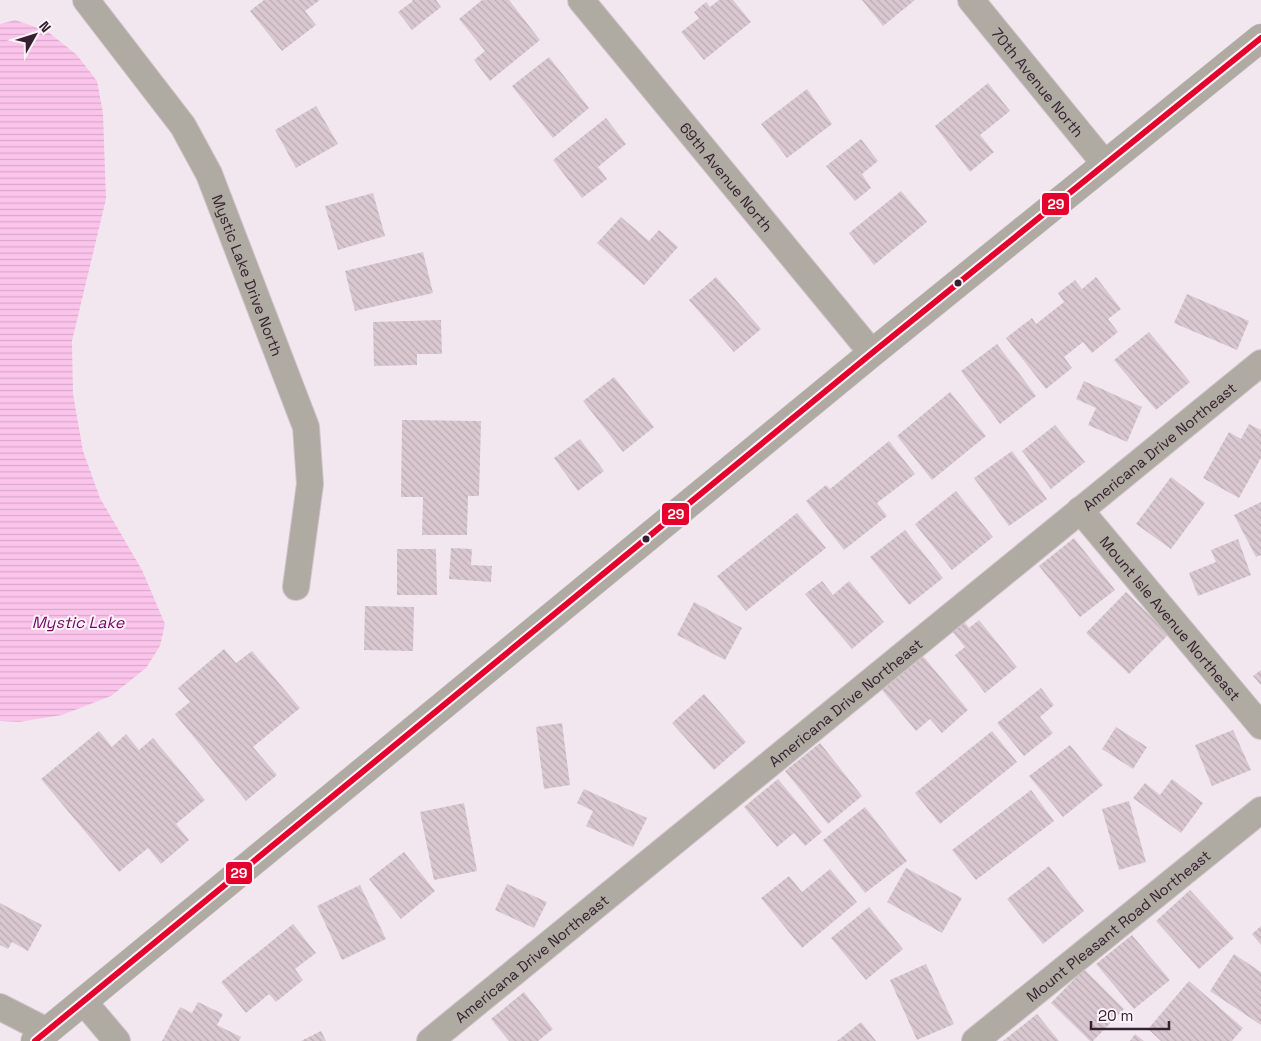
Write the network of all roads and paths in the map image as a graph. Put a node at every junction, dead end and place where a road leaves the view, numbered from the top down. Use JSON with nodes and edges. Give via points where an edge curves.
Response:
{"nodes":[{"id":1,"x":86,"y":0,"type":"edge"},
{"id":2,"x":581,"y":0,"type":"edge"},
{"id":3,"x":971,"y":0,"type":"edge"},
{"id":4,"x":1261,"y":38,"type":"edge"},
{"id":5,"x":1105,"y":164,"type":"junction"},
{"id":6,"x":872,"y":353,"type":"junction"},
{"id":7,"x":1261,"y":362,"type":"edge"},
{"id":8,"x":1080,"y":510,"type":"junction"},
{"id":9,"x":296,"y":587,"type":"dead end"},
{"id":10,"x":1261,"y":726,"type":"edge"},
{"id":11,"x":1261,"y":810,"type":"edge"},
{"id":12,"x":83,"y":1001,"type":"junction"},
{"id":13,"x":0,"y":1007,"type":"edge"},
{"id":14,"x":41,"y":1036,"type":"edge"},
{"id":15,"x":117,"y":1041,"type":"edge"},
{"id":16,"x":430,"y":1041,"type":"edge"},
{"id":17,"x":974,"y":1041,"type":"edge"}],
"edges":[{"from":1,"to":9,"type":"street","name":"Mystic Lake Drive North","via":[[183,126],[209,174],[306,427],[310,484]]},
{"from":2,"to":6,"type":"street","name":"69th Avenue North"},
{"from":3,"to":5,"type":"street","name":"70th Avenue North"},
{"from":4,"to":5,"type":"street"},
{"from":5,"to":6,"type":"street"},
{"from":6,"to":12,"type":"street"},
{"from":7,"to":8,"type":"street","name":"Americana Drive Northeast"},
{"from":8,"to":10,"type":"street","name":"Mount Isle Avenue Northeast"},
{"from":8,"to":16,"type":"street","name":"Americana Drive Northeast"},
{"from":11,"to":17,"type":"street","name":"Mount Pleasant Road Northeast"},
{"from":12,"to":14,"type":"street"},
{"from":12,"to":15,"type":"street"},
{"from":13,"to":14,"type":"street"}]}
